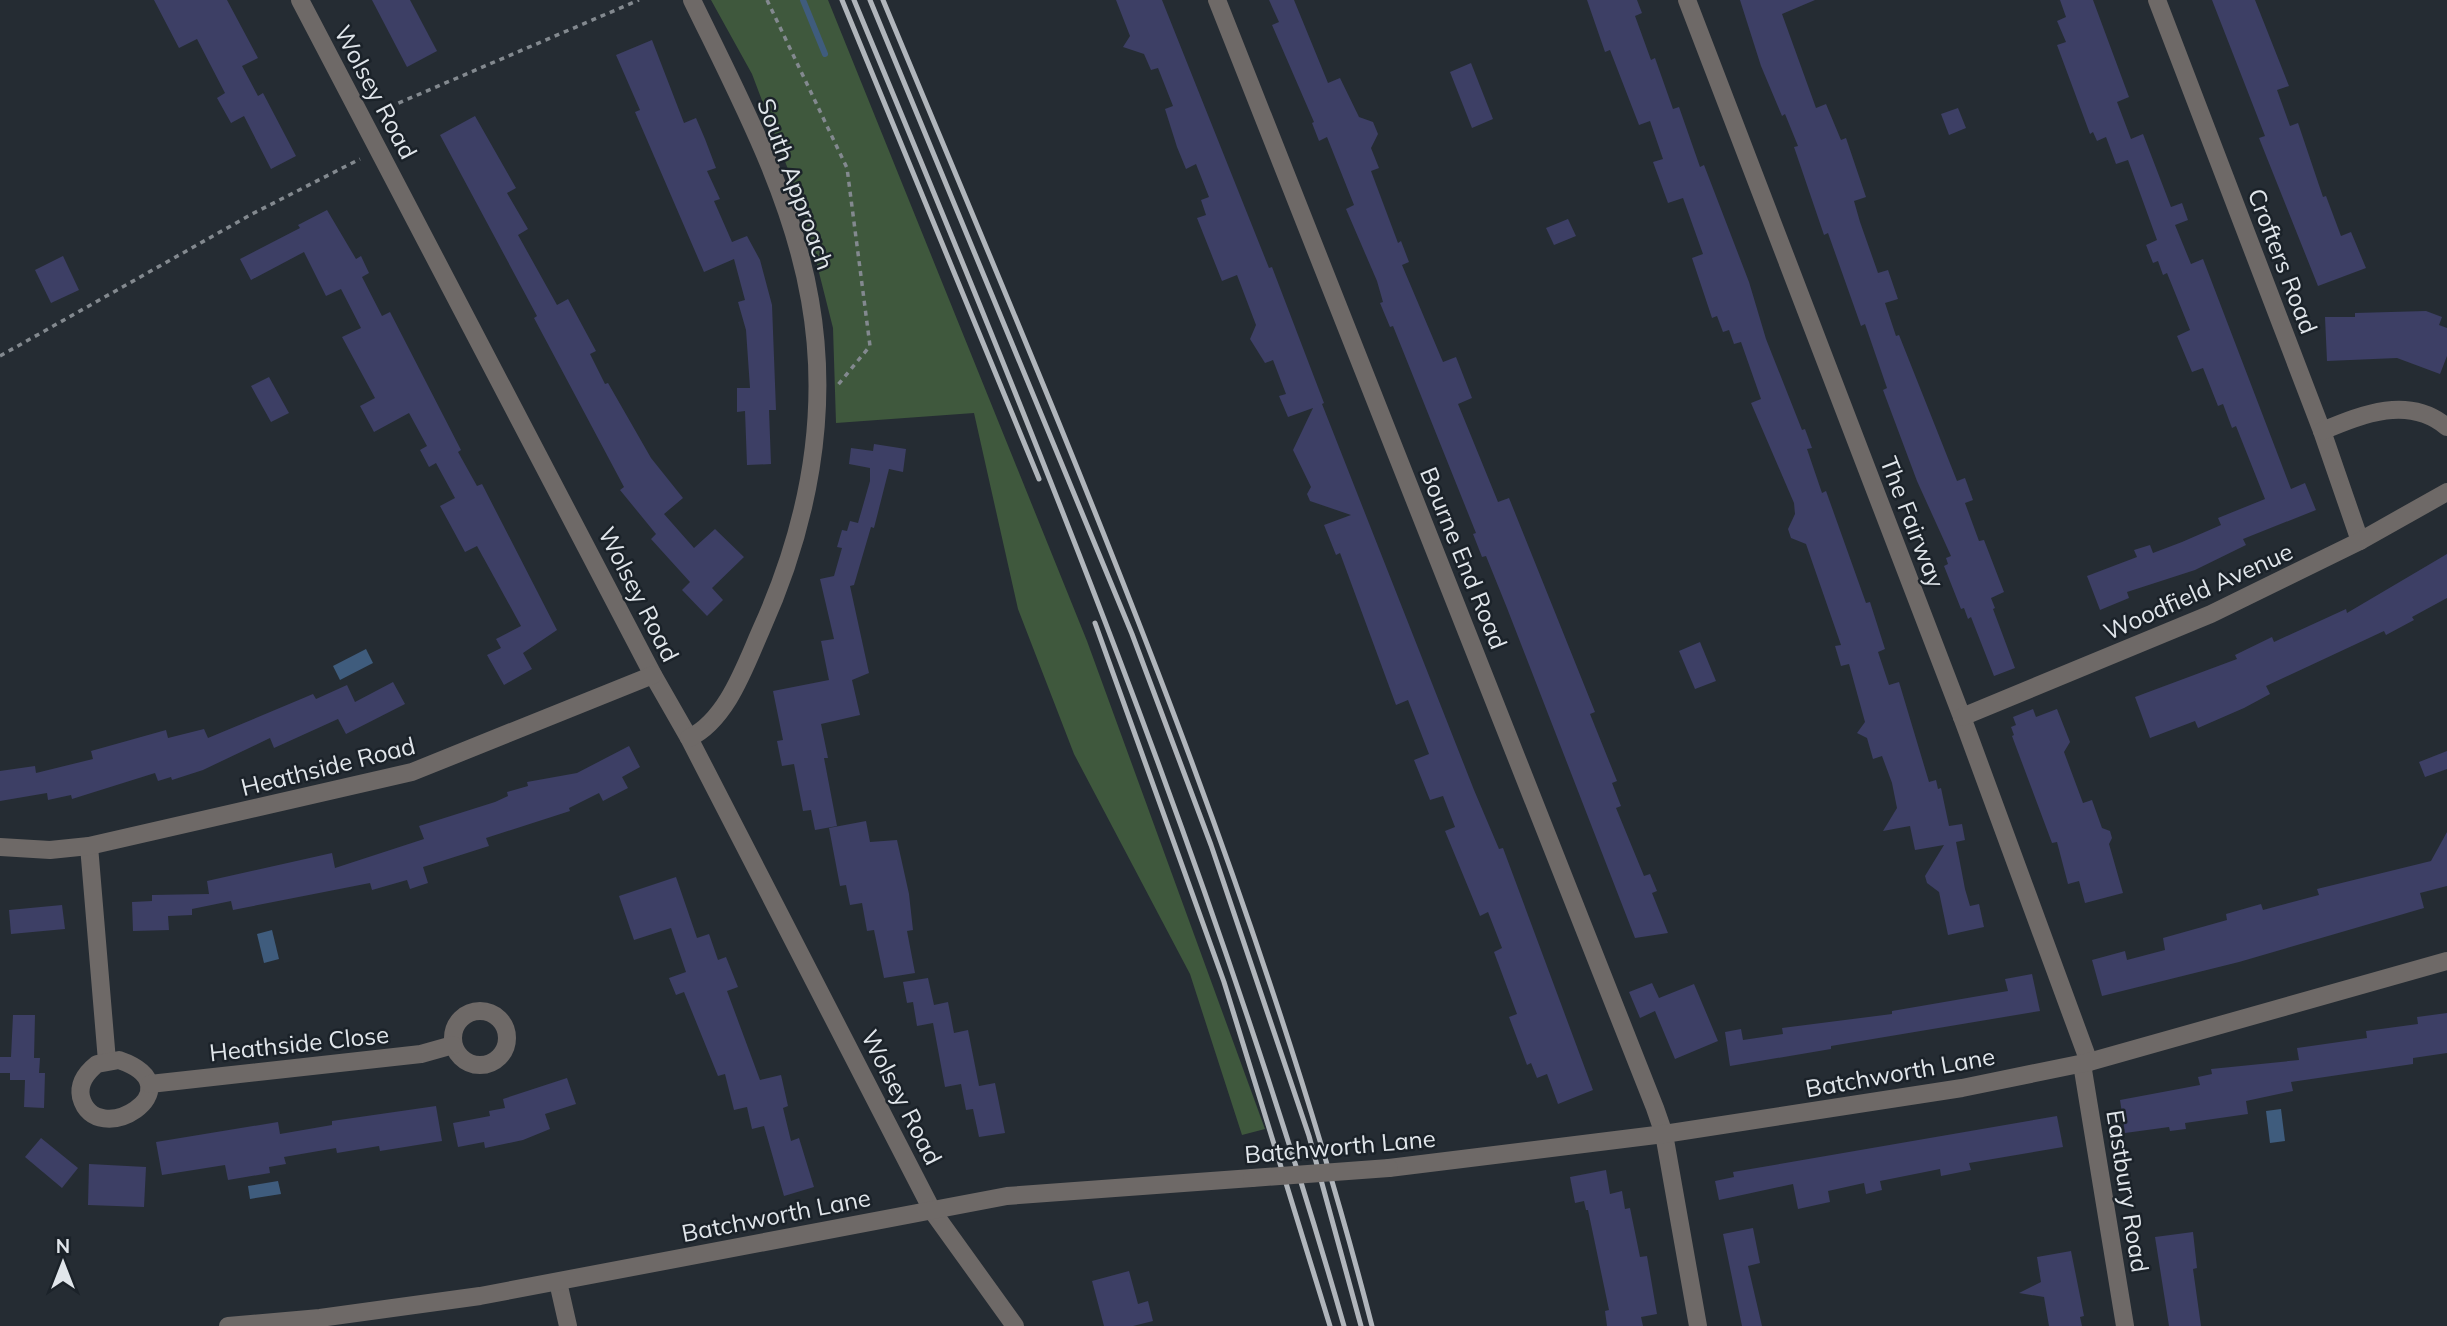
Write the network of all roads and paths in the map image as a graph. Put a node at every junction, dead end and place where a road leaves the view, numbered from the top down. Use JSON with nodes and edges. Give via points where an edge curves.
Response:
{"nodes":[{"id":1,"x":300,"y":0,"type":"edge"},
{"id":2,"x":639,"y":0,"type":"edge"},
{"id":3,"x":692,"y":0,"type":"edge"},
{"id":4,"x":767,"y":0,"type":"edge"},
{"id":5,"x":1217,"y":0,"type":"edge"},
{"id":6,"x":1687,"y":0,"type":"edge"},
{"id":7,"x":2157,"y":0,"type":"edge"},
{"id":8,"x":362,"y":119,"type":"junction"},
{"id":9,"x":378,"y":150,"type":"junction"},
{"id":10,"x":0,"y":356,"type":"edge"},
{"id":11,"x":819,"y":408,"type":"junction"},
{"id":12,"x":2447,"y":427,"type":"edge"},
{"id":13,"x":2322,"y":431,"type":"junction"},
{"id":14,"x":2447,"y":492,"type":"edge"},
{"id":15,"x":2360,"y":541,"type":"junction"},
{"id":16,"x":653,"y":674,"type":"junction"},
{"id":17,"x":1962,"y":717,"type":"junction"},
{"id":18,"x":689,"y":738,"type":"junction"},
{"id":19,"x":89,"y":846,"type":"junction"},
{"id":20,"x":0,"y":847,"type":"edge"},
{"id":21,"x":2447,"y":961,"type":"edge"},
{"id":22,"x":453,"y":1045,"type":"dead end"},
{"id":23,"x":107,"y":1060,"type":"junction"},
{"id":24,"x":2085,"y":1063,"type":"junction"},
{"id":25,"x":149,"y":1084,"type":"junction"},
{"id":26,"x":1664,"y":1134,"type":"junction"},
{"id":27,"x":933,"y":1212,"type":"junction"},
{"id":28,"x":558,"y":1282,"type":"junction"},
{"id":29,"x":228,"y":1326,"type":"edge"},
{"id":30,"x":568,"y":1326,"type":"edge"},
{"id":31,"x":1015,"y":1326,"type":"edge"},
{"id":32,"x":1698,"y":1326,"type":"edge"},
{"id":33,"x":2125,"y":1326,"type":"edge"}],
"edges":[{"from":1,"to":8,"type":"street","name":"Wolsey Road"},
{"from":2,"to":8,"type":"path"},
{"from":3,"to":11,"type":"street","name":"South Approach","via":[[748,117],[788,218],[810,300]]},
{"from":4,"to":11,"type":"path","via":[[847,168],[870,346]]},
{"from":5,"to":26,"type":"street","name":"Bourne End Road"},
{"from":6,"to":17,"type":"street","name":"The Fairway"},
{"from":7,"to":13,"type":"street","name":"Crofters Road"},
{"from":8,"to":9,"type":"street","name":"Wolsey Road"},
{"from":9,"to":10,"type":"path","via":[[252,214]]},
{"from":9,"to":16,"type":"street","name":"Wolsey Road"},
{"from":11,"to":18,"type":"street","name":"South Approach","via":[[807,495],[772,605],[711,724]]},
{"from":12,"to":13,"type":"street","via":[[2427,412],[2400,409],[2364,415]]},
{"from":13,"to":15,"type":"street","name":"Crofters Road"},
{"from":14,"to":15,"type":"street","name":"Woodfield Avenue"},
{"from":15,"to":17,"type":"street","name":"Woodfield Avenue","via":[[2211,614]]},
{"from":16,"to":18,"type":"street","name":"Wolsey Road"},
{"from":16,"to":19,"type":"street","name":"Heathside Road","via":[[412,772]]},
{"from":17,"to":24,"type":"street","name":"The Fairway"},
{"from":18,"to":27,"type":"street","name":"Wolsey Road"},
{"from":19,"to":20,"type":"street","name":"Heathside Road","via":[[50,850]]},
{"from":19,"to":23,"type":"street"},
{"from":21,"to":24,"type":"street","name":"Batchworth Lane"},
{"from":22,"to":25,"type":"street","name":"Heathside Close","via":[[421,1054]]},
{"from":23,"to":25,"type":"street","via":[[132,1064]]},
{"from":23,"to":25,"type":"street","via":[[97,1064],[82,1083],[80,1094],[94,1115],[123,1117],[139,1108],[149,1097]]},
{"from":24,"to":26,"type":"street","name":"Batchworth Lane","via":[[1845,1108]]},
{"from":24,"to":33,"type":"street","name":"Eastbury Road"},
{"from":26,"to":27,"type":"street","name":"Batchworth Lane","bridge":true,"via":[[1389,1168],[1007,1196]]},
{"from":26,"to":32,"type":"street","name":"Bourne End Road"},
{"from":27,"to":28,"type":"street","name":"Batchworth Lane"},
{"from":27,"to":31,"type":"street","name":"Wolsey Road"},
{"from":28,"to":29,"type":"street","name":"Batchworth Lane","via":[[400,1308]]},
{"from":28,"to":30,"type":"street"}]}
